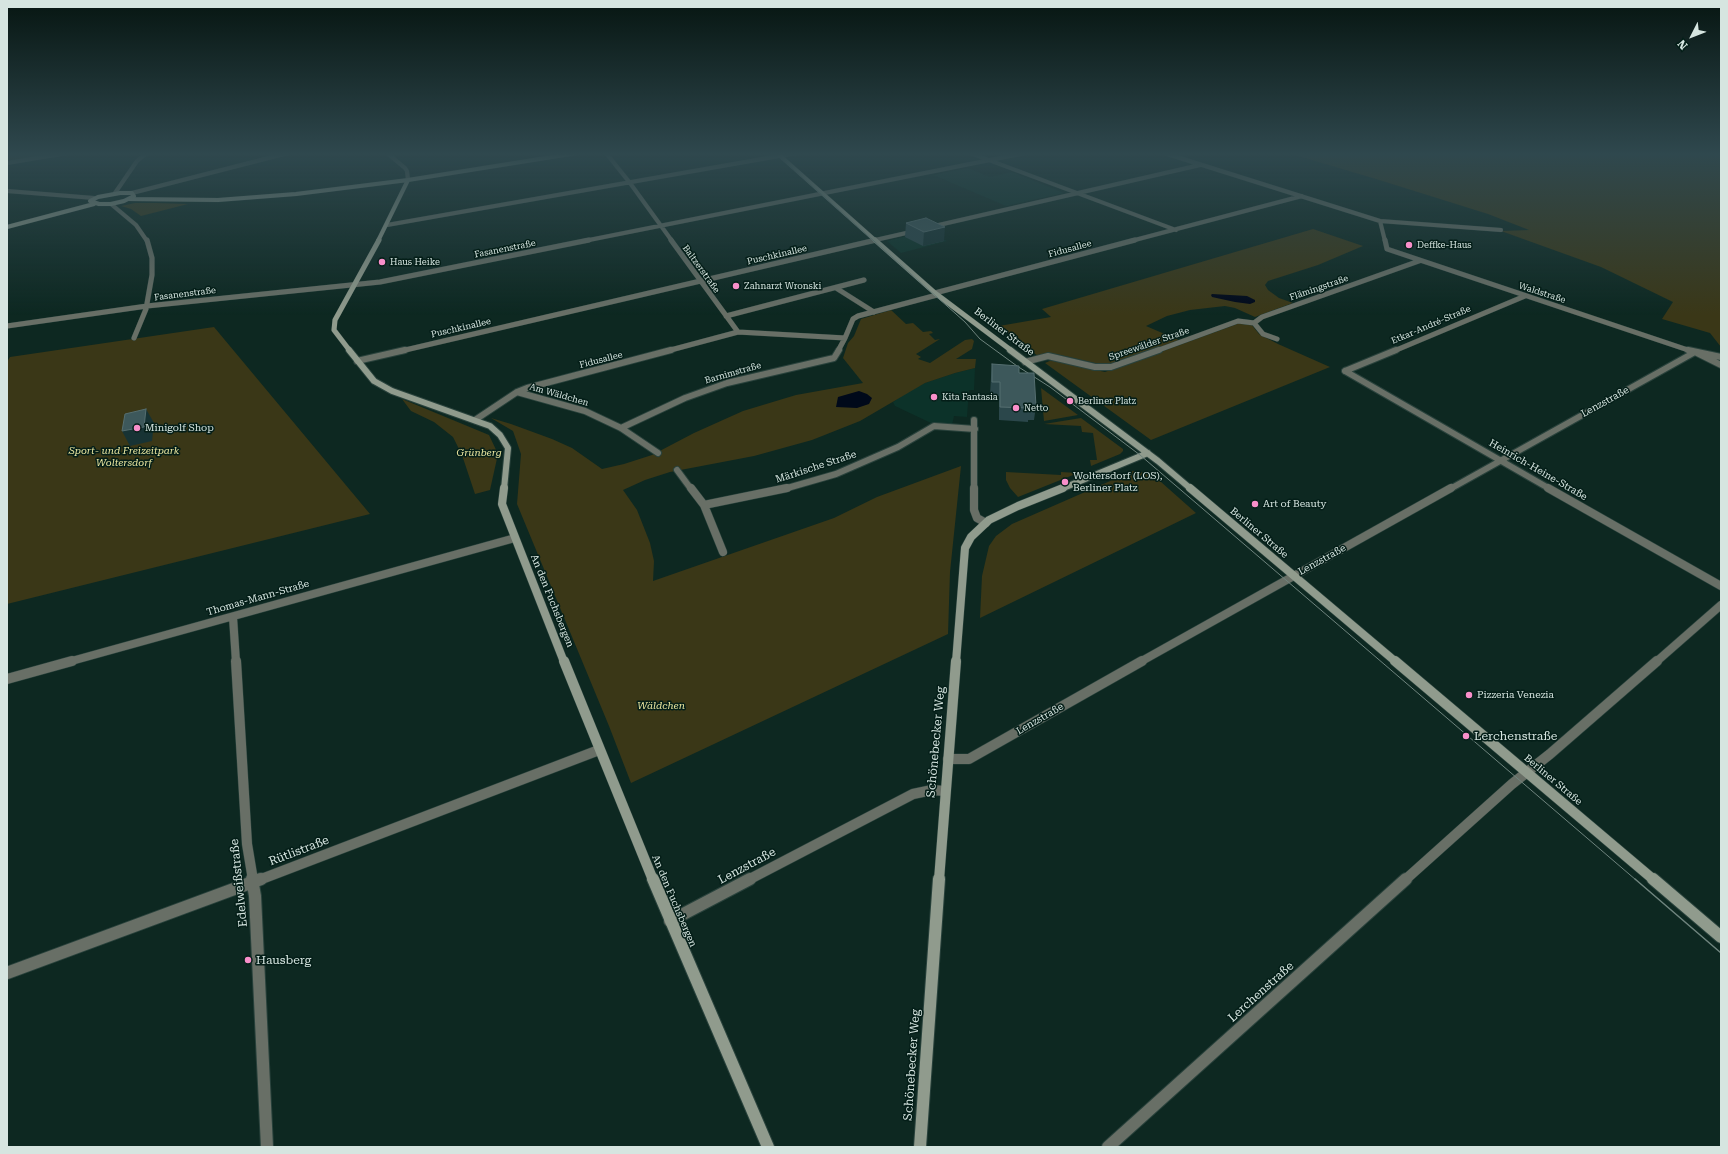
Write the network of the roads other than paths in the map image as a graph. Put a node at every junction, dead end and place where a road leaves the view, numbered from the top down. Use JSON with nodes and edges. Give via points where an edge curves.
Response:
{"nodes":[{"id":1,"x":83,"y":207,"type":"edge"},
{"id":2,"x":114,"y":207,"type":"edge"},
{"id":3,"x":395,"y":207,"type":"edge"},
{"id":4,"x":492,"y":207,"type":"edge"},
{"id":5,"x":647,"y":207,"type":"edge"},
{"id":6,"x":757,"y":207,"type":"edge"},
{"id":7,"x":837,"y":207,"type":"edge"},
{"id":8,"x":1018,"y":207,"type":"edge"},
{"id":9,"x":1115,"y":207,"type":"edge"},
{"id":10,"x":1262,"y":207,"type":"edge"},
{"id":11,"x":1336,"y":207,"type":"edge"},
{"id":12,"x":1380,"y":221,"type":"junction"},
{"id":13,"x":387,"y":225,"type":"junction"},
{"id":14,"x":660,"y":226,"type":"junction"},
{"id":15,"x":7,"y":227,"type":"edge"},
{"id":16,"x":1176,"y":230,"type":"junction"},
{"id":17,"x":1501,"y":230,"type":"dead end"},
{"id":18,"x":875,"y":240,"type":"junction"},
{"id":19,"x":1419,"y":261,"type":"junction"},
{"id":20,"x":864,"y":280,"type":"dead end"},
{"id":21,"x":701,"y":281,"type":"junction"},
{"id":22,"x":355,"y":284,"type":"junction"},
{"id":23,"x":836,"y":288,"type":"junction"},
{"id":24,"x":936,"y":294,"type":"junction"},
{"id":25,"x":1525,"y":296,"type":"junction"},
{"id":26,"x":147,"y":306,"type":"junction"},
{"id":27,"x":874,"y":312,"type":"junction"},
{"id":28,"x":726,"y":316,"type":"junction"},
{"id":29,"x":1254,"y":322,"type":"junction"},
{"id":30,"x":7,"y":326,"type":"edge"},
{"id":31,"x":738,"y":332,"type":"junction"},
{"id":32,"x":134,"y":338,"type":"dead end"},
{"id":33,"x":845,"y":338,"type":"junction"},
{"id":34,"x":1277,"y":339,"type":"dead end"},
{"id":35,"x":1695,"y":352,"type":"junction"},
{"id":36,"x":1721,"y":357,"type":"edge"},
{"id":37,"x":357,"y":361,"type":"junction"},
{"id":38,"x":1025,"y":362,"type":"junction"},
{"id":39,"x":1721,"y":365,"type":"edge"},
{"id":40,"x":1345,"y":371,"type":"joint"},
{"id":41,"x":518,"y":392,"type":"junction"},
{"id":42,"x":475,"y":420,"type":"junction"},
{"id":43,"x":974,"y":420,"type":"dead end"},
{"id":44,"x":621,"y":428,"type":"junction"},
{"id":45,"x":975,"y":429,"type":"junction"},
{"id":46,"x":658,"y":453,"type":"dead end"},
{"id":47,"x":1148,"y":453,"type":"junction"},
{"id":48,"x":1501,"y":461,"type":"junction"},
{"id":49,"x":677,"y":470,"type":"dead end"},
{"id":50,"x":704,"y":505,"type":"junction"},
{"id":51,"x":986,"y":523,"type":"junction"},
{"id":52,"x":515,"y":538,"type":"junction"},
{"id":53,"x":723,"y":552,"type":"dead end"},
{"id":54,"x":1293,"y":576,"type":"junction"},
{"id":55,"x":1721,"y":586,"type":"edge"},
{"id":56,"x":1721,"y":605,"type":"edge"},
{"id":57,"x":233,"y":617,"type":"junction"},
{"id":58,"x":7,"y":679,"type":"edge"},
{"id":59,"x":599,"y":750,"type":"junction"},
{"id":60,"x":948,"y":759,"type":"junction"},
{"id":61,"x":1526,"y":772,"type":"junction"},
{"id":62,"x":945,"y":791,"type":"junction"},
{"id":63,"x":254,"y":882,"type":"junction"},
{"id":64,"x":670,"y":921,"type":"junction"},
{"id":65,"x":1721,"y":937,"type":"edge"},
{"id":66,"x":7,"y":974,"type":"edge"},
{"id":67,"x":267,"y":1147,"type":"edge"},
{"id":68,"x":768,"y":1147,"type":"edge"},
{"id":69,"x":920,"y":1147,"type":"edge"},
{"id":70,"x":1108,"y":1147,"type":"edge"}],
"edges":[{"from":1,"to":15,"type":"street"},
{"from":2,"to":26,"type":"street","via":[[136,225],[148,242],[152,269]]},
{"from":3,"to":13,"type":"street","name":"An den Fuchsbergen"},
{"from":4,"to":13,"type":"street"},
{"from":5,"to":14,"type":"street","name":"Baltzerstraße"},
{"from":6,"to":14,"type":"street","name":"Fasanenstraße"},
{"from":7,"to":18,"type":"street","name":"Berliner Straße"},
{"from":8,"to":18,"type":"street","name":"Puschkinallee"},
{"from":9,"to":16,"type":"street"},
{"from":10,"to":16,"type":"street","name":"Fidusallee"},
{"from":11,"to":12,"type":"street"},
{"from":12,"to":17,"type":"street"},
{"from":12,"to":19,"type":"street","name":"Waldstraße","via":[[1387,249]]},
{"from":13,"to":22,"type":"street","name":"An den Fuchsbergen"},
{"from":14,"to":21,"type":"street","name":"Baltzerstraße"},
{"from":14,"to":22,"type":"street","name":"Fasanenstraße","via":[[380,282]]},
{"from":16,"to":24,"type":"street","name":"Fidusallee"},
{"from":18,"to":21,"type":"street","name":"Puschkinallee"},
{"from":18,"to":24,"type":"street","name":"Berliner Straße"},
{"from":19,"to":25,"type":"street","name":"Waldstraße"},
{"from":19,"to":29,"type":"street","name":"Flämingstraße"},
{"from":20,"to":23,"type":"street"},
{"from":21,"to":28,"type":"street","name":"Baltzerstraße"},
{"from":21,"to":37,"type":"street","name":"Puschkinallee"},
{"from":22,"to":26,"type":"street","name":"Fasanenstraße"},
{"from":22,"to":37,"type":"street","name":"An den Fuchsbergen","via":[[336,320],[334,330]]},
{"from":23,"to":27,"type":"street"},
{"from":23,"to":28,"type":"street"},
{"from":24,"to":27,"type":"street","name":"Fidusallee"},
{"from":24,"to":38,"type":"street","name":"Berliner Straße"},
{"from":25,"to":35,"type":"street","name":"Waldstraße"},
{"from":25,"to":40,"type":"street","name":"Etkar-André-Straße"},
{"from":26,"to":30,"type":"street","name":"Fasanenstraße"},
{"from":26,"to":32,"type":"street"},
{"from":27,"to":33,"type":"street","name":"Fidusallee","via":[[853,319]]},
{"from":28,"to":31,"type":"street"},
{"from":29,"to":34,"type":"street","via":[[1264,334]]},
{"from":29,"to":38,"type":"street","name":"Spreewälder Straße","via":[[1238,321],[1111,367],[1095,367],[1048,356]]},
{"from":31,"to":33,"type":"street","name":"Fidusallee"},
{"from":31,"to":41,"type":"street","name":"Fidusallee"},
{"from":33,"to":44,"type":"street","name":"Barnimstraße","via":[[834,358],[726,383],[685,398]]},
{"from":35,"to":36,"type":"street","name":"Waldstraße"},
{"from":35,"to":39,"type":"street"},
{"from":35,"to":48,"type":"street","name":"Lenzstraße"},
{"from":37,"to":42,"type":"street","name":"An den Fuchsbergen","via":[[374,381],[392,391]]},
{"from":38,"to":47,"type":"street","name":"Berliner Straße"},
{"from":40,"to":48,"type":"street","name":"Heinrich-Heine-Straße"},
{"from":41,"to":42,"type":"street","name":"Fidusallee"},
{"from":41,"to":44,"type":"street","name":"Am Wäldchen","via":[[585,411]]},
{"from":42,"to":52,"type":"street","name":"An den Fuchsbergen","via":[[490,426],[500,435],[508,448],[502,504]]},
{"from":43,"to":45,"type":"street"},
{"from":44,"to":46,"type":"street","name":"Am Wäldchen"},
{"from":45,"to":50,"type":"street","name":"Märkische Straße","via":[[934,426],[898,447],[836,474],[779,490]]},
{"from":45,"to":51,"type":"street","via":[[974,510],[977,518]]},
{"from":47,"to":51,"type":"street","name":"Schönebecker Weg","via":[[1018,506]]},
{"from":47,"to":54,"type":"street","name":"Berliner Straße"},
{"from":48,"to":54,"type":"street","name":"Lenzstraße"},
{"from":48,"to":55,"type":"street","name":"Heinrich-Heine-Straße"},
{"from":49,"to":50,"type":"street"},
{"from":50,"to":53,"type":"street"},
{"from":51,"to":60,"type":"street","name":"Schönebecker Weg","via":[[971,536],[966,548]]},
{"from":52,"to":57,"type":"street","name":"Thomas-Mann-Straße"},
{"from":52,"to":59,"type":"street","name":"An den Fuchsbergen"},
{"from":54,"to":60,"type":"street","name":"Lenzstraße","via":[[969,759]]},
{"from":54,"to":61,"type":"street","name":"Berliner Straße"},
{"from":56,"to":61,"type":"street","name":"Lerchenstraße"},
{"from":57,"to":58,"type":"street","name":"Thomas-Mann-Straße"},
{"from":57,"to":63,"type":"street","name":"Edelweißstraße","via":[[247,844]]},
{"from":59,"to":63,"type":"street","name":"Rütlistraße"},
{"from":59,"to":64,"type":"street","name":"An den Fuchsbergen"},
{"from":60,"to":62,"type":"street","name":"Schönebecker Weg"},
{"from":61,"to":65,"type":"street","name":"Berliner Straße"},
{"from":61,"to":70,"type":"street","name":"Lerchenstraße"},
{"from":62,"to":64,"type":"street","name":"Lenzstraße","via":[[932,790],[913,794]]},
{"from":62,"to":69,"type":"street","name":"Schönebecker Weg"},
{"from":63,"to":66,"type":"street","name":"Rütlistraße"},
{"from":63,"to":67,"type":"street","name":"Edelweißstraße"},
{"from":64,"to":68,"type":"street","name":"An den Fuchsbergen"}]}
